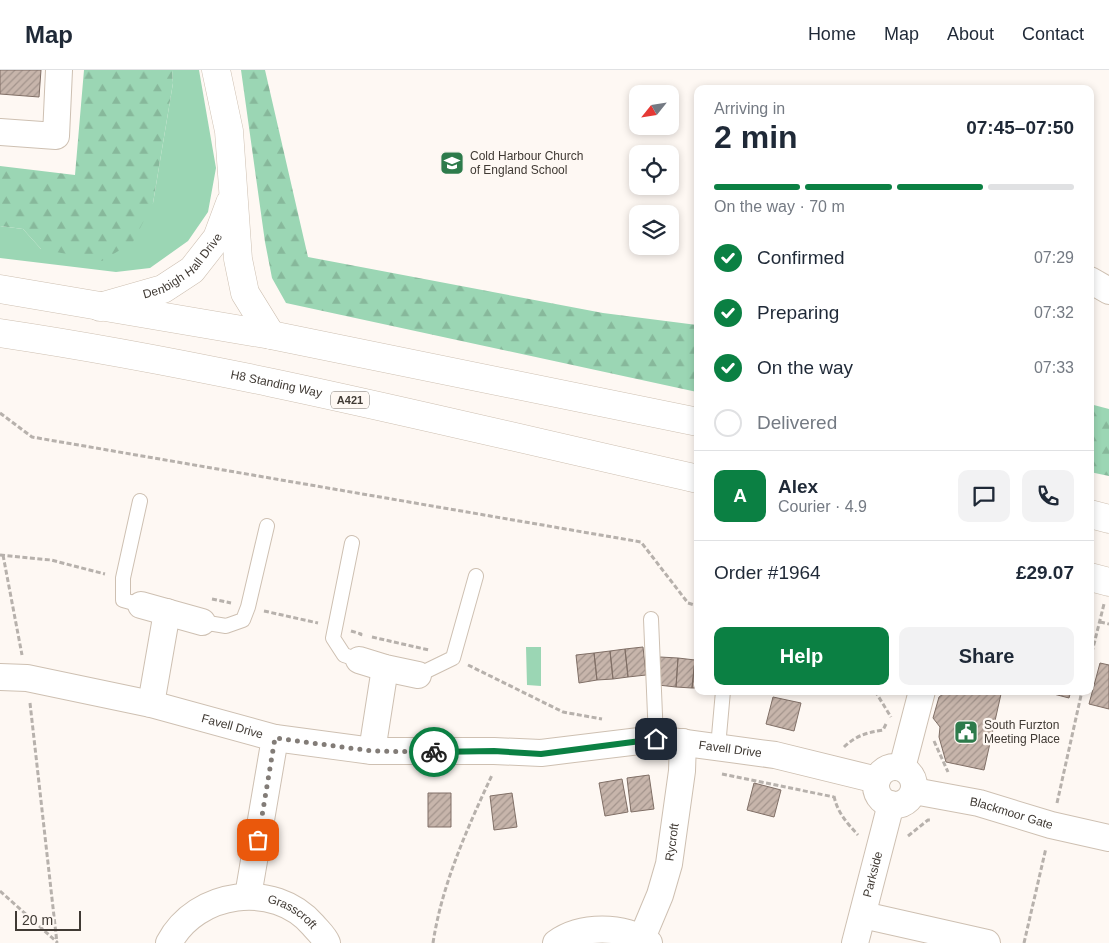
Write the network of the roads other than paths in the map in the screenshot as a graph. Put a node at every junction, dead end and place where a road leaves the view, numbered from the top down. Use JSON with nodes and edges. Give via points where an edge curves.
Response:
{"nodes":[{"id":1,"x":59,"y":70,"type":"edge"},
{"id":2,"x":216,"y":70,"type":"edge"},
{"id":3,"x":0,"y":132,"type":"edge"},
{"id":4,"x":234,"y":192,"type":"junction"},
{"id":5,"x":1094,"y":282,"type":"edge"},
{"id":6,"x":0,"y":289,"type":"edge"},
{"id":7,"x":1109,"y":291,"type":"edge"},
{"id":8,"x":100,"y":306,"type":"junction"},
{"id":9,"x":0,"y":333,"type":"edge"},
{"id":10,"x":271,"y":335,"type":"junction"},
{"id":11,"x":694,"y":421,"type":"edge"},
{"id":12,"x":694,"y":479,"type":"edge"},
{"id":13,"x":140,"y":501,"type":"dead end"},
{"id":14,"x":1094,"y":515,"type":"edge"},
{"id":15,"x":1109,"y":519,"type":"edge"},
{"id":16,"x":267,"y":526,"type":"dead end"},
{"id":17,"x":352,"y":543,"type":"dead end"},
{"id":18,"x":476,"y":576,"type":"dead end"},
{"id":19,"x":140,"y":605,"type":"joint"},
{"id":20,"x":167,"y":612,"type":"junction"},
{"id":21,"x":651,"y":619,"type":"dead end"},
{"id":22,"x":202,"y":622,"type":"joint"},
{"id":23,"x":359,"y":660,"type":"joint"},
{"id":24,"x":385,"y":668,"type":"junction"},
{"id":25,"x":418,"y":675,"type":"joint"},
{"id":26,"x":0,"y":677,"type":"edge"},
{"id":27,"x":723,"y":695,"type":"edge"},
{"id":28,"x":921,"y":695,"type":"edge"},
{"id":29,"x":151,"y":704,"type":"junction"},
{"id":30,"x":275,"y":738,"type":"junction"},
{"id":31,"x":656,"y":739,"type":"junction"},
{"id":32,"x":683,"y":742,"type":"junction"},
{"id":33,"x":718,"y":747,"type":"junction"},
{"id":34,"x":372,"y":751,"type":"junction"},
{"id":35,"x":902,"y":768,"type":"junction"},
{"id":36,"x":877,"y":780,"type":"junction"},
{"id":37,"x":914,"y":791,"type":"junction"},
{"id":38,"x":891,"y":804,"type":"junction"},
{"id":39,"x":1109,"y":838,"type":"edge"},
{"id":40,"x":248,"y":896,"type":"junction"},
{"id":41,"x":863,"y":915,"type":"junction"},
{"id":42,"x":645,"y":941,"type":"edge"},
{"id":43,"x":169,"y":943,"type":"edge"},
{"id":44,"x":327,"y":943,"type":"edge"},
{"id":45,"x":556,"y":943,"type":"edge"},
{"id":46,"x":855,"y":943,"type":"edge"},
{"id":47,"x":987,"y":943,"type":"edge"}],
"edges":[{"from":1,"to":3,"type":"street","via":[[56,136]]},
{"from":2,"to":4,"type":"main road","name":"Denbigh Hall Drive","via":[[229,131]]},
{"from":4,"to":8,"type":"main road","name":"Denbigh Hall Drive","via":[[217,238],[192,270],[163,289]]},
{"from":4,"to":10,"type":"main road","name":"Denbigh Hall Drive","via":[[238,259],[245,293]]},
{"from":5,"to":7,"type":"street"},
{"from":6,"to":8,"type":"main road"},
{"from":8,"to":10,"type":"main road"},
{"from":9,"to":12,"type":"main road","name":"H8 Standing Way","number":"A421","via":[[92,347],[382,406]]},
{"from":10,"to":11,"type":"main road"},
{"from":13,"to":19,"type":"lane","via":[[123,578],[123,600]]},
{"from":14,"to":15,"type":"main road"},
{"from":16,"to":22,"type":"lane","via":[[243,620],[226,626]]},
{"from":17,"to":23,"type":"lane","via":[[333,638],[344,655]]},
{"from":18,"to":25,"type":"lane","via":[[453,658]]},
{"from":19,"to":20,"type":"street"},
{"from":20,"to":22,"type":"street"},
{"from":20,"to":29,"type":"street"},
{"from":21,"to":31,"type":"lane"},
{"from":23,"to":24,"type":"street"},
{"from":24,"to":25,"type":"street"},
{"from":24,"to":34,"type":"street"},
{"from":26,"to":29,"type":"street","name":"Favell Drive","via":[[27,678]]},
{"from":27,"to":33,"type":"lane"},
{"from":28,"to":35,"type":"street"},
{"from":29,"to":30,"type":"street","name":"Favell Drive"},
{"from":30,"to":34,"type":"street","name":"Favell Drive"},
{"from":30,"to":40,"type":"street"},
{"from":31,"to":32,"type":"street","name":"Favell Drive"},
{"from":31,"to":34,"type":"street","name":"Favell Drive","via":[[541,754]]},
{"from":32,"to":33,"type":"street","name":"Favell Drive"},
{"from":32,"to":42,"type":"street","name":"Rycroft","via":[[669,864]]},
{"from":33,"to":36,"type":"street","name":"Favell Drive","via":[[775,755]]},
{"from":35,"to":36,"type":"street","via":[[896,766],[884,770]]},
{"from":35,"to":37,"type":"street","via":[[911,774]]},
{"from":36,"to":38,"type":"street","via":[[877,792]]},
{"from":37,"to":38,"type":"street","via":[[907,800]]},
{"from":37,"to":39,"type":"street","name":"Blackmoor Gate","via":[[979,804],[1052,810]]},
{"from":38,"to":41,"type":"street","name":"Parkside"},
{"from":40,"to":43,"type":"street","name":"Grasscroft","via":[[220,900],[195,913],[175,932]]},
{"from":40,"to":44,"type":"street","name":"Grasscroft","via":[[278,901],[306,916]]},
{"from":41,"to":46,"type":"street","name":"Parkside"},
{"from":41,"to":47,"type":"street"},
{"from":42,"to":45,"type":"street","name":"Rycroft","via":[[614,930],[585,931]]}]}
